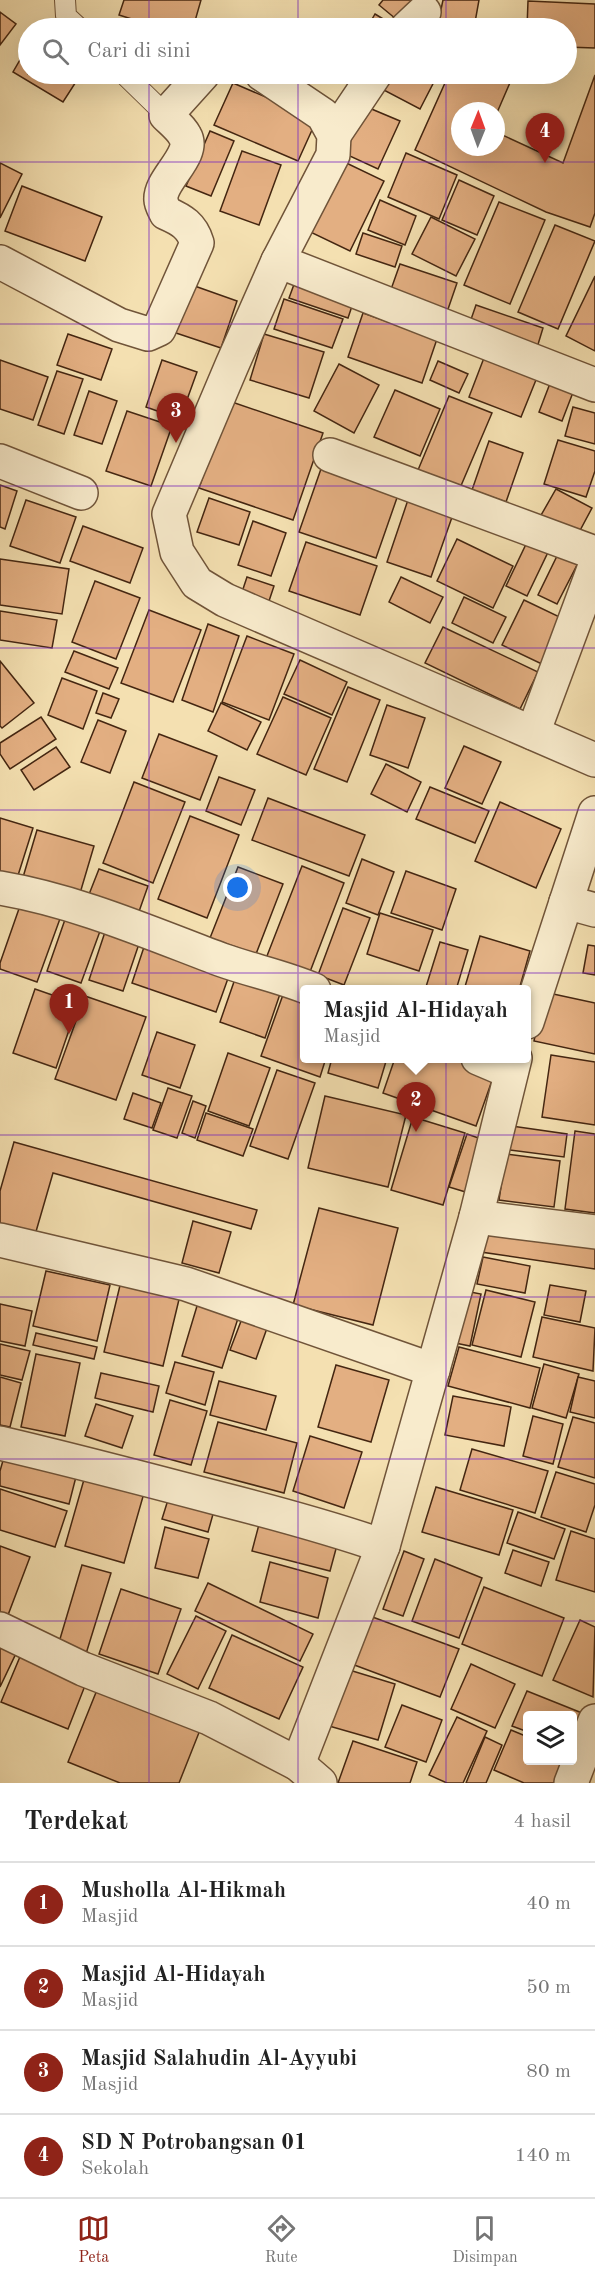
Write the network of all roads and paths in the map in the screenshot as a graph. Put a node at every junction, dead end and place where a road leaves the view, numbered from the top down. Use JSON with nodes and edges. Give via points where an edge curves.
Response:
{"nodes":[{"id":1,"x":65,"y":0,"type":"edge"},
{"id":2,"x":68,"y":18,"type":"edge"},
{"id":3,"x":134,"y":84,"type":"edge"},
{"id":4,"x":194,"y":84,"type":"edge"},
{"id":5,"x":276,"y":84,"type":"edge"},
{"id":6,"x":368,"y":84,"type":"edge"},
{"id":7,"x":166,"y":115,"type":"junction"},
{"id":8,"x":334,"y":135,"type":"junction"},
{"id":9,"x":278,"y":261,"type":"junction"},
{"id":10,"x":0,"y":262,"type":"edge"},
{"id":11,"x":595,"y":385,"type":"edge"},
{"id":12,"x":330,"y":455,"type":"dead end"},
{"id":13,"x":0,"y":461,"type":"edge"},
{"id":14,"x":81,"y":493,"type":"dead end"},
{"id":15,"x":595,"y":553,"type":"edge"},
{"id":16,"x":595,"y":566,"type":"edge"},
{"id":17,"x":533,"y":733,"type":"junction"},
{"id":18,"x":595,"y":760,"type":"edge"},
{"id":19,"x":595,"y":813,"type":"edge"},
{"id":20,"x":0,"y":888,"type":"edge"},
{"id":21,"x":581,"y":906,"type":"edge"},
{"id":22,"x":300,"y":985,"type":"edge"},
{"id":23,"x":531,"y":1013,"type":"edge"},
{"id":24,"x":513,"y":1065,"type":"edge"},
{"id":25,"x":477,"y":1217,"type":"junction"},
{"id":26,"x":595,"y":1232,"type":"edge"},
{"id":27,"x":0,"y":1240,"type":"edge"},
{"id":28,"x":433,"y":1370,"type":"junction"},
{"id":29,"x":0,"y":1443,"type":"edge"},
{"id":30,"x":383,"y":1546,"type":"junction"},
{"id":31,"x":0,"y":1629,"type":"edge"},
{"id":32,"x":595,"y":1721,"type":"edge"},
{"id":33,"x":309,"y":1774,"type":"edge"},
{"id":34,"x":571,"y":1783,"type":"edge"}],
"edges":[{"from":1,"to":2,"type":"lane"},
{"from":3,"to":7,"type":"lane"},
{"from":4,"to":7,"type":"street"},
{"from":5,"to":8,"type":"street","via":[[323,115]]},
{"from":6,"to":8,"type":"street"},
{"from":7,"to":10,"type":"street","via":[[186,137],[186,144],[162,189],[161,200],[166,213],[193,230],[196,243],[159,329],[148,334],[120,325]]},
{"from":8,"to":9,"type":"street","via":[[333,155]]},
{"from":9,"to":11,"type":"street"},
{"from":9,"to":17,"type":"street","via":[[170,514],[177,552],[197,583],[225,600]]},
{"from":12,"to":15,"type":"street"},
{"from":13,"to":14,"type":"street"},
{"from":16,"to":17,"type":"street"},
{"from":17,"to":18,"type":"street"},
{"from":19,"to":21,"type":"street"},
{"from":20,"to":22,"type":"street","via":[[30,893],[155,933]]},
{"from":21,"to":23,"type":"street"},
{"from":24,"to":25,"type":"street"},
{"from":25,"to":26,"type":"street"},
{"from":25,"to":28,"type":"street"},
{"from":27,"to":28,"type":"street","via":[[186,1284]]},
{"from":28,"to":30,"type":"street"},
{"from":29,"to":30,"type":"street","via":[[241,1504]]},
{"from":30,"to":33,"type":"street"},
{"from":31,"to":33,"type":"street","via":[[83,1669],[209,1718]]},
{"from":32,"to":34,"type":"street"}]}
